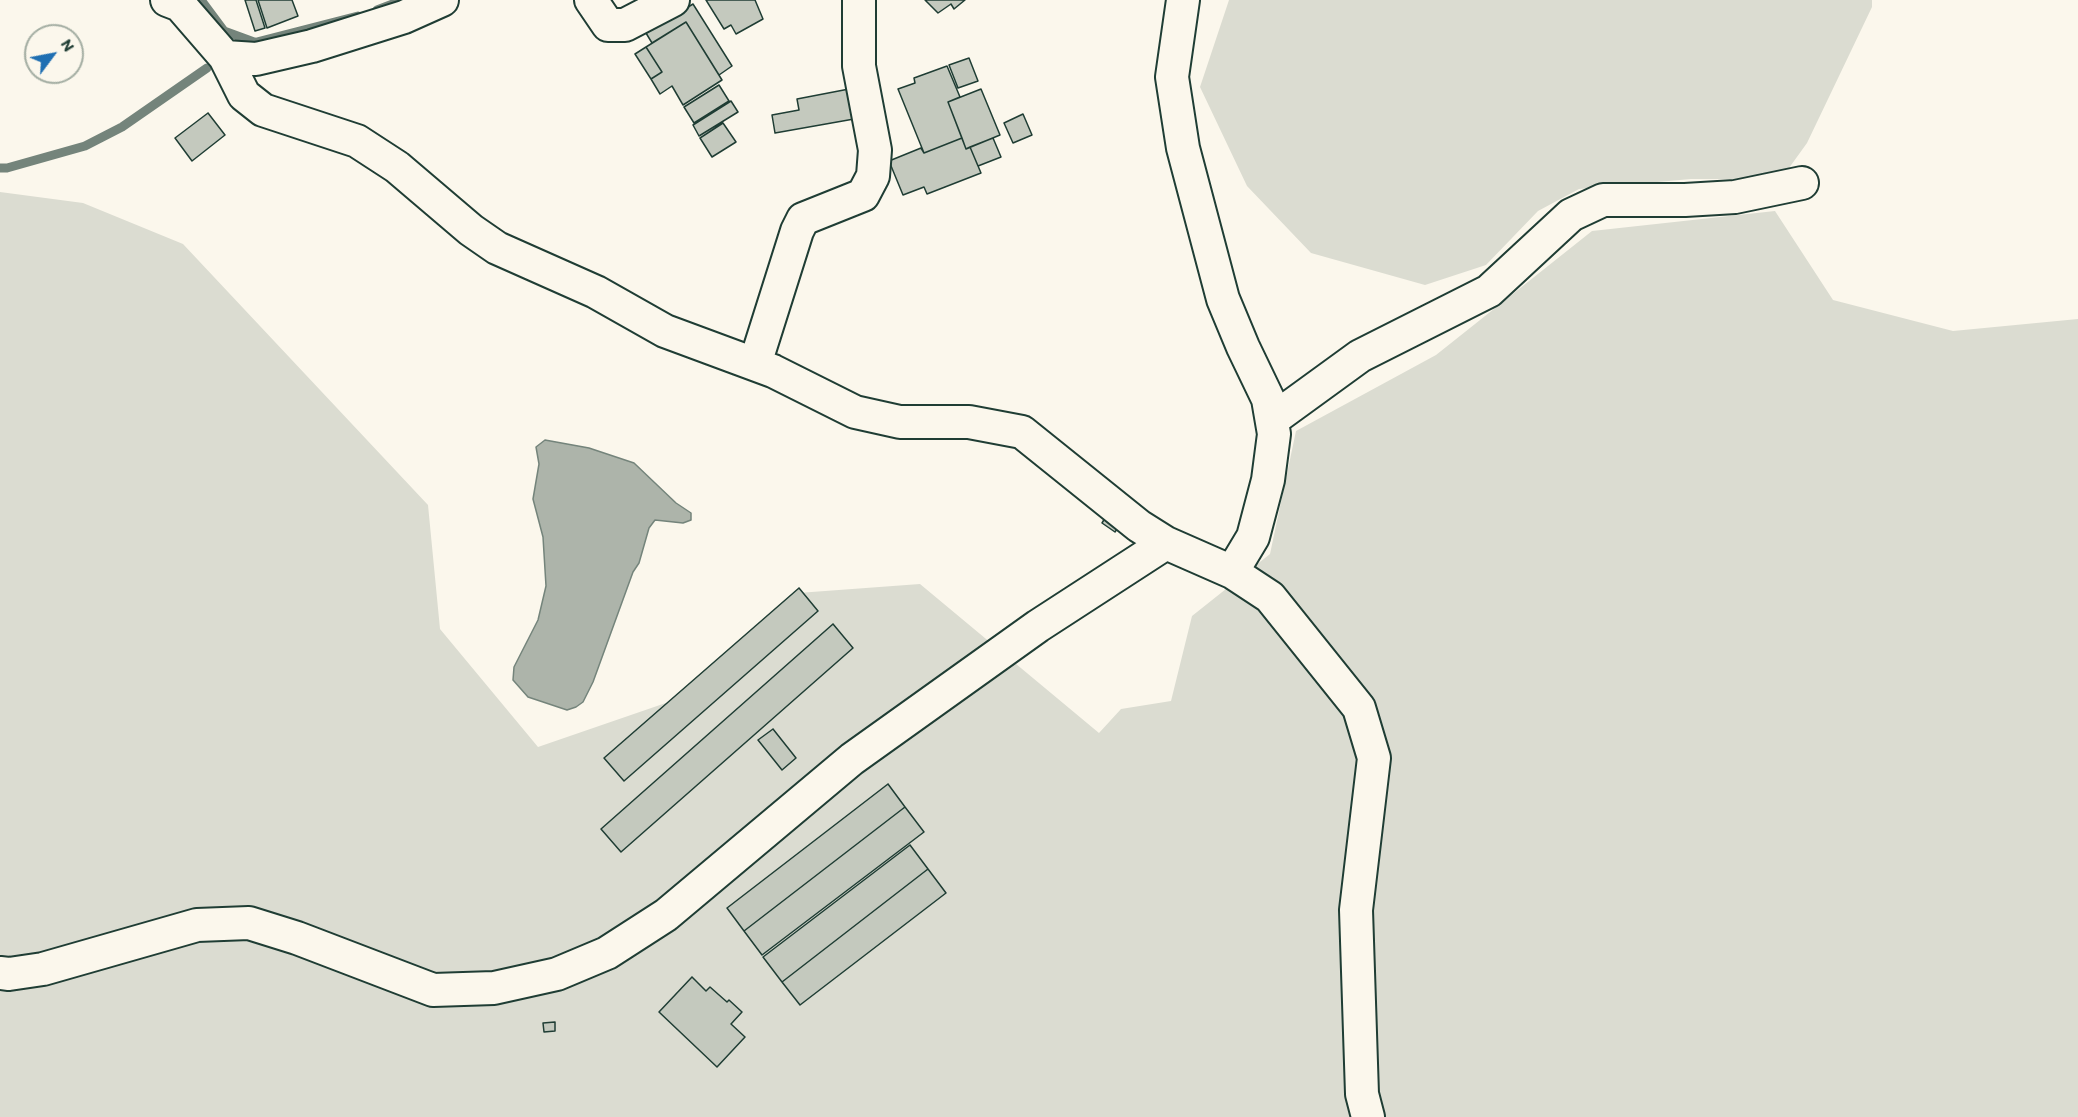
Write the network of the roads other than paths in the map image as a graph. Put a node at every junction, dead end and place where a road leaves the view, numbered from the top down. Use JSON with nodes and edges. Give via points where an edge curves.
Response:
{"nodes":[{"id":1,"x":167,"y":0,"type":"edge"},
{"id":2,"x":442,"y":0,"type":"edge"},
{"id":3,"x":591,"y":0,"type":"edge"},
{"id":4,"x":673,"y":0,"type":"edge"},
{"id":5,"x":859,"y":0,"type":"edge"},
{"id":6,"x":1183,"y":0,"type":"edge"},
{"id":7,"x":225,"y":57,"type":"junction"},
{"id":8,"x":1802,"y":183,"type":"dead end"},
{"id":9,"x":755,"y":364,"type":"junction"},
{"id":10,"x":1272,"y":420,"type":"junction"},
{"id":11,"x":1166,"y":543,"type":"junction"},
{"id":12,"x":1233,"y":572,"type":"junction"},
{"id":13,"x":0,"y":973,"type":"edge"},
{"id":14,"x":1368,"y":1117,"type":"edge"}],
"edges":[{"from":1,"to":7,"type":"street","via":[[180,5]]},
{"from":2,"to":7,"type":"street","via":[[404,17],[312,46],[256,59]]},
{"from":3,"to":4,"type":"street","via":[[608,25],[625,25]]},
{"from":5,"to":9,"type":"street","via":[[859,66],[875,150],[873,176],[863,195],[803,219]]},
{"from":6,"to":10,"type":"street","via":[[1172,77],[1183,148],[1223,299],[1268,399]]},
{"from":7,"to":9,"type":"street","via":[[244,95],[263,110],[357,141],[397,167],[497,248],[596,292],[665,331]]},
{"from":8,"to":10,"type":"street","via":[[1735,198],[1603,200],[1571,215],[1489,291],[1360,356]]},
{"from":9,"to":11,"type":"street","via":[[855,412],[900,422],[969,422],[1022,432],[1139,526]]},
{"from":10,"to":12,"type":"street","via":[[1268,480],[1254,537]]},
{"from":11,"to":12,"type":"street"},
{"from":11,"to":13,"type":"street","via":[[1038,626],[852,759],[666,915],[607,953],[557,974],[494,988],[433,990],[249,923],[197,925],[44,969]]},
{"from":12,"to":14,"type":"street","via":[[1270,597],[1359,708],[1374,758],[1356,910],[1362,1094]]}]}
